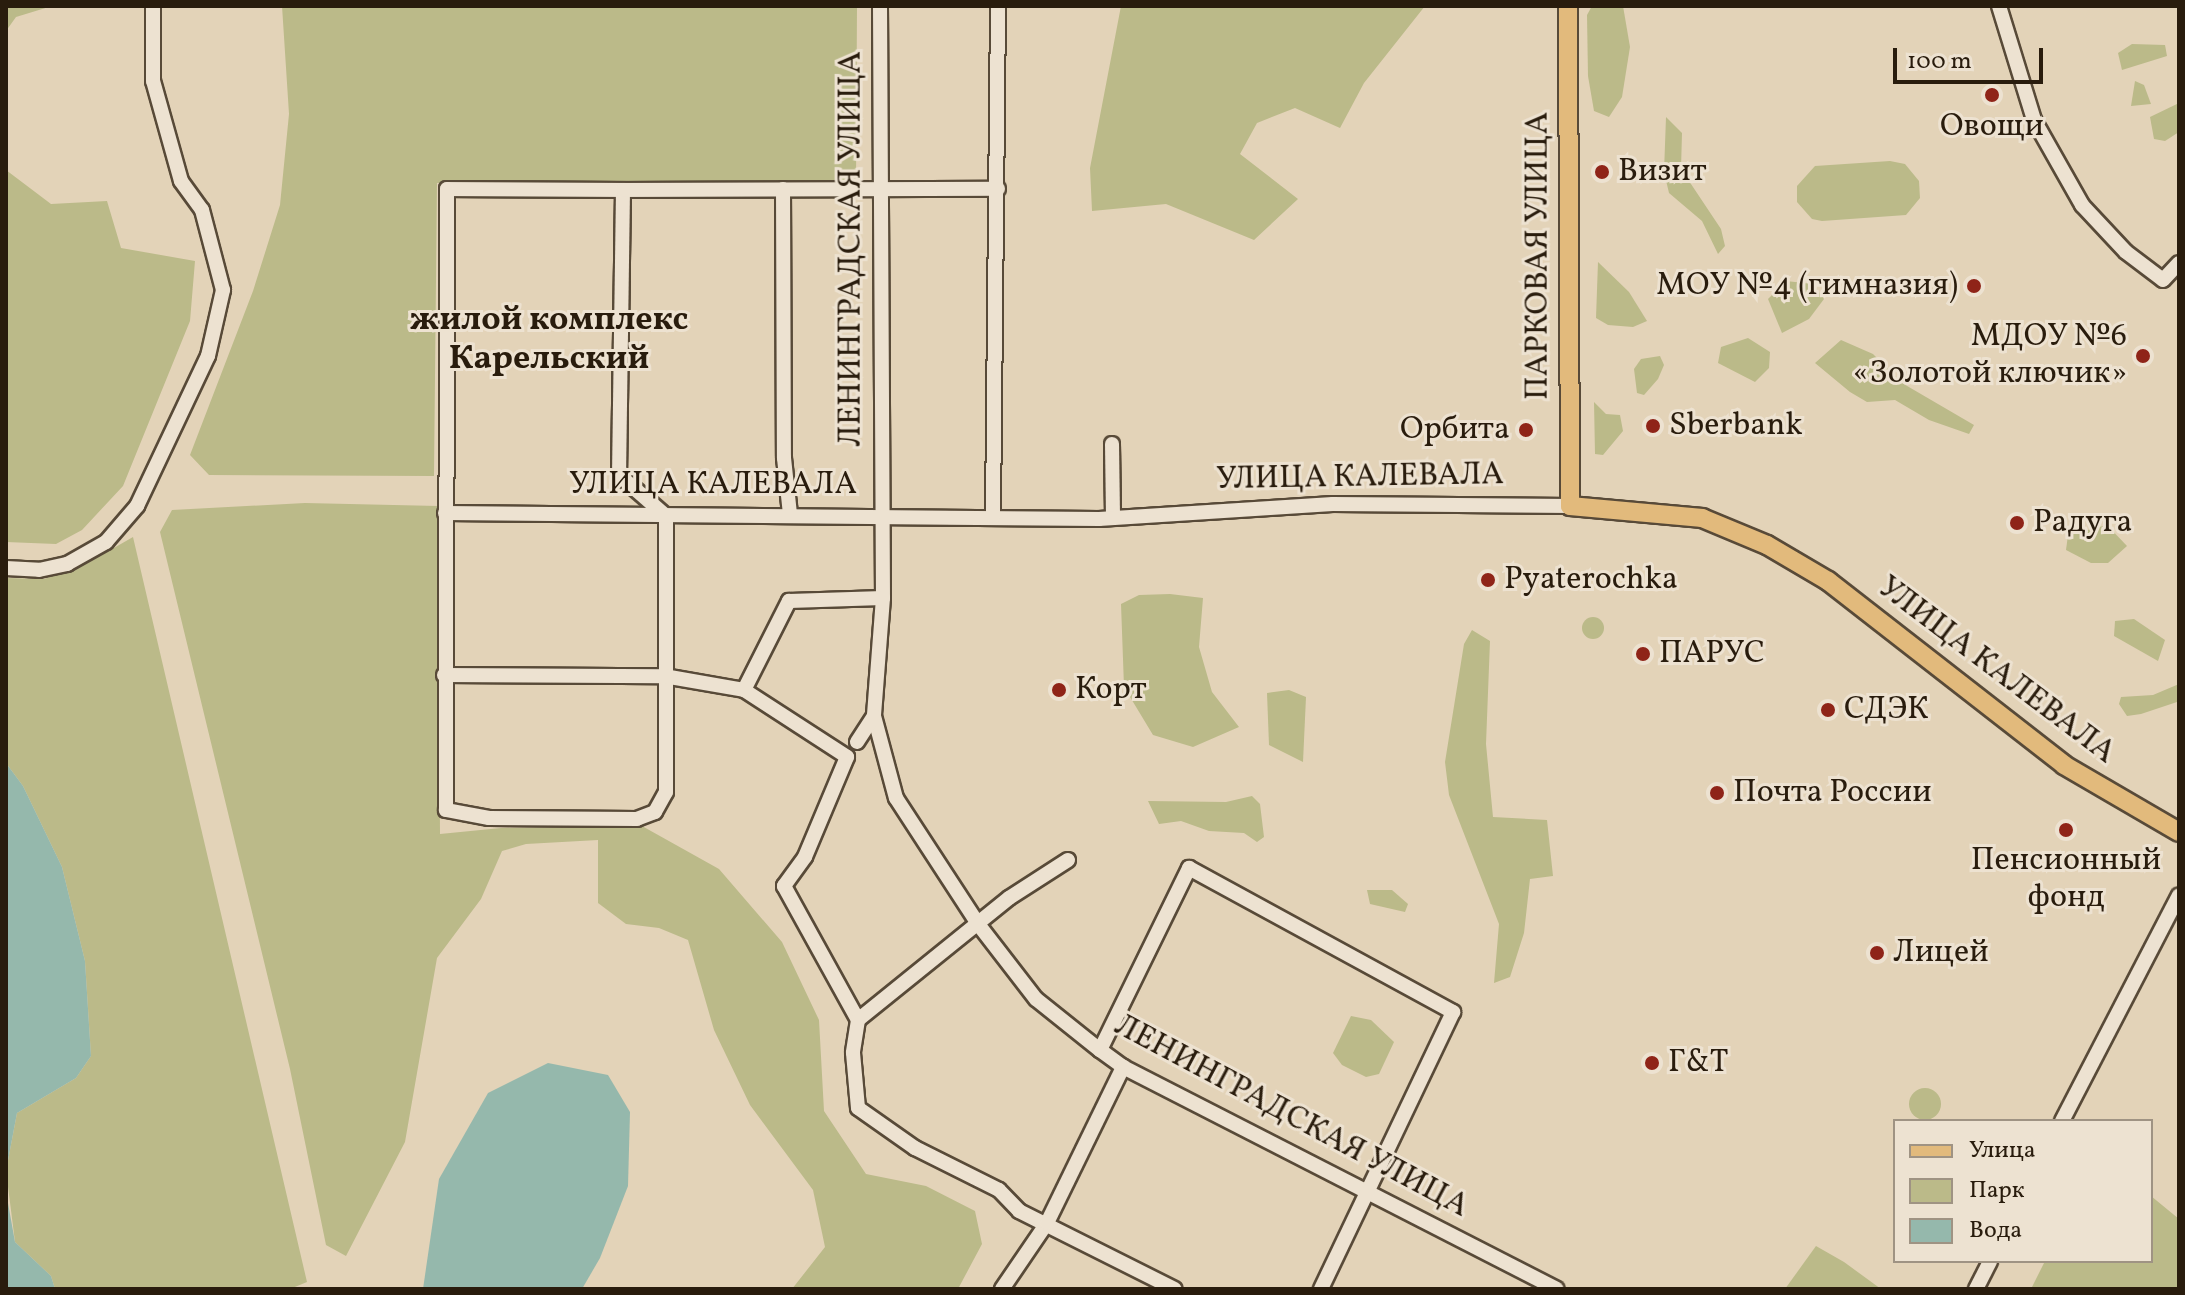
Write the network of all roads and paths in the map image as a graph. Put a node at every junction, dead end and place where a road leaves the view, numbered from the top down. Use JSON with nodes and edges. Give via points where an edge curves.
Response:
{"nodes":[{"id":1,"x":153,"y":6,"type":"edge"},
{"id":2,"x":880,"y":6,"type":"edge"},
{"id":3,"x":998,"y":6,"type":"edge"},
{"id":4,"x":1568,"y":6,"type":"edge"},
{"id":5,"x":1999,"y":6,"type":"edge"},
{"id":6,"x":783,"y":189,"type":"junction"},
{"id":7,"x":880,"y":189,"type":"junction"},
{"id":8,"x":998,"y":189,"type":"junction"},
{"id":9,"x":623,"y":190,"type":"junction"},
{"id":10,"x":2179,"y":263,"type":"edge"},
{"id":11,"x":1112,"y":444,"type":"dead end"},
{"id":12,"x":1570,"y":506,"type":"junction"},
{"id":13,"x":445,"y":513,"type":"junction"},
{"id":14,"x":790,"y":514,"type":"junction"},
{"id":15,"x":881,"y":515,"type":"junction"},
{"id":16,"x":666,"y":516,"type":"junction"},
{"id":17,"x":993,"y":516,"type":"junction"},
{"id":18,"x":1113,"y":517,"type":"junction"},
{"id":19,"x":6,"y":568,"type":"edge"},
{"id":20,"x":883,"y":598,"type":"junction"},
{"id":21,"x":444,"y":675,"type":"junction"},
{"id":22,"x":664,"y":676,"type":"junction"},
{"id":23,"x":744,"y":690,"type":"junction"},
{"id":24,"x":874,"y":716,"type":"junction"},
{"id":25,"x":857,"y":742,"type":"dead end"},
{"id":26,"x":2179,"y":832,"type":"edge"},
{"id":27,"x":1068,"y":860,"type":"dead end"},
{"id":28,"x":2179,"y":895,"type":"edge"},
{"id":29,"x":978,"y":924,"type":"junction"},
{"id":30,"x":858,"y":1020,"type":"junction"},
{"id":31,"x":1100,"y":1050,"type":"junction"},
{"id":32,"x":1123,"y":1067,"type":"junction"},
{"id":33,"x":2063,"y":1119,"type":"edge"},
{"id":34,"x":1369,"y":1192,"type":"junction"},
{"id":35,"x":1047,"y":1223,"type":"junction"},
{"id":36,"x":1989,"y":1263,"type":"edge"},
{"id":37,"x":1002,"y":1289,"type":"edge"},
{"id":38,"x":1175,"y":1289,"type":"edge"},
{"id":39,"x":1321,"y":1289,"type":"edge"},
{"id":40,"x":1556,"y":1289,"type":"edge"},
{"id":41,"x":1976,"y":1289,"type":"edge"}],
"edges":[{"from":1,"to":19,"type":"street","via":[[153,81],[181,181],[202,210],[223,290],[208,356],[137,506],[106,542],[67,564],[39,570]]},
{"from":2,"to":7,"type":"street","name":"ЛЕНИНГРАДСКАЯ УЛИЦА"},
{"from":3,"to":8,"type":"street"},
{"from":4,"to":12,"type":"main road","name":"ПАРКОВАЯ УЛИЦА"},
{"from":5,"to":10,"type":"street","via":[[2034,120],[2082,205],[2126,252],[2163,280]]},
{"from":6,"to":7,"type":"street"},
{"from":6,"to":9,"type":"street"},
{"from":6,"to":14,"type":"street","via":[[784,458]]},
{"from":7,"to":8,"type":"street"},
{"from":7,"to":15,"type":"street","name":"ЛЕНИНГРАДСКАЯ УЛИЦА"},
{"from":8,"to":17,"type":"street"},
{"from":9,"to":13,"type":"street","via":[[447,189]]},
{"from":9,"to":16,"type":"street","via":[[619,475]]},
{"from":11,"to":18,"type":"street"},
{"from":12,"to":18,"type":"street","name":"УЛИЦА КАЛЕВАЛА","via":[[1333,504]]},
{"from":12,"to":26,"type":"main road","name":"УЛИЦА КАЛЕВАЛА","via":[[1702,518],[1767,545],[1828,581],[2064,765]]},
{"from":13,"to":16,"type":"street","name":"УЛИЦА КАЛЕВАЛА"},
{"from":13,"to":21,"type":"street"},
{"from":14,"to":15,"type":"street","name":"УЛИЦА КАЛЕВАЛА"},
{"from":14,"to":16,"type":"street","name":"УЛИЦА КАЛЕВАЛА"},
{"from":15,"to":17,"type":"street","name":"УЛИЦА КАЛЕВАЛА"},
{"from":15,"to":20,"type":"street","name":"ЛЕНИНГРАДСКАЯ УЛИЦА"},
{"from":16,"to":22,"type":"street"},
{"from":17,"to":18,"type":"street","name":"УЛИЦА КАЛЕВАЛА"},
{"from":20,"to":23,"type":"street","via":[[789,601]]},
{"from":20,"to":24,"type":"street","name":"ЛЕНИНГРАДСКАЯ УЛИЦА"},
{"from":21,"to":22,"type":"street"},
{"from":21,"to":22,"type":"street","via":[[446,810],[489,818],[637,819],[655,812],[666,792]]},
{"from":22,"to":23,"type":"street"},
{"from":23,"to":30,"type":"street","via":[[847,757],[805,857],[784,886]]},
{"from":24,"to":25,"type":"street"},
{"from":24,"to":29,"type":"street","name":"ЛЕНИНГРАДСКАЯ УЛИЦА","via":[[896,798]]},
{"from":27,"to":29,"type":"street"},
{"from":28,"to":33,"type":"street"},
{"from":29,"to":30,"type":"street"},
{"from":29,"to":31,"type":"street","name":"ЛЕНИНГРАДСКАЯ УЛИЦА","via":[[1036,999]]},
{"from":30,"to":35,"type":"street","via":[[853,1053],[858,1108],[915,1148],[999,1190],[1019,1211]]},
{"from":31,"to":32,"type":"street","name":"ЛЕНИНГРАДСКАЯ УЛИЦА"},
{"from":31,"to":34,"type":"street","via":[[1189,868],[1453,1012]]},
{"from":32,"to":34,"type":"street","name":"ЛЕНИНГРАДСКАЯ УЛИЦА"},
{"from":32,"to":35,"type":"street"},
{"from":34,"to":39,"type":"street"},
{"from":34,"to":40,"type":"street","name":"ЛЕНИНГРАДСКАЯ УЛИЦА"},
{"from":35,"to":37,"type":"street"},
{"from":35,"to":38,"type":"street"},
{"from":36,"to":41,"type":"street"}]}
